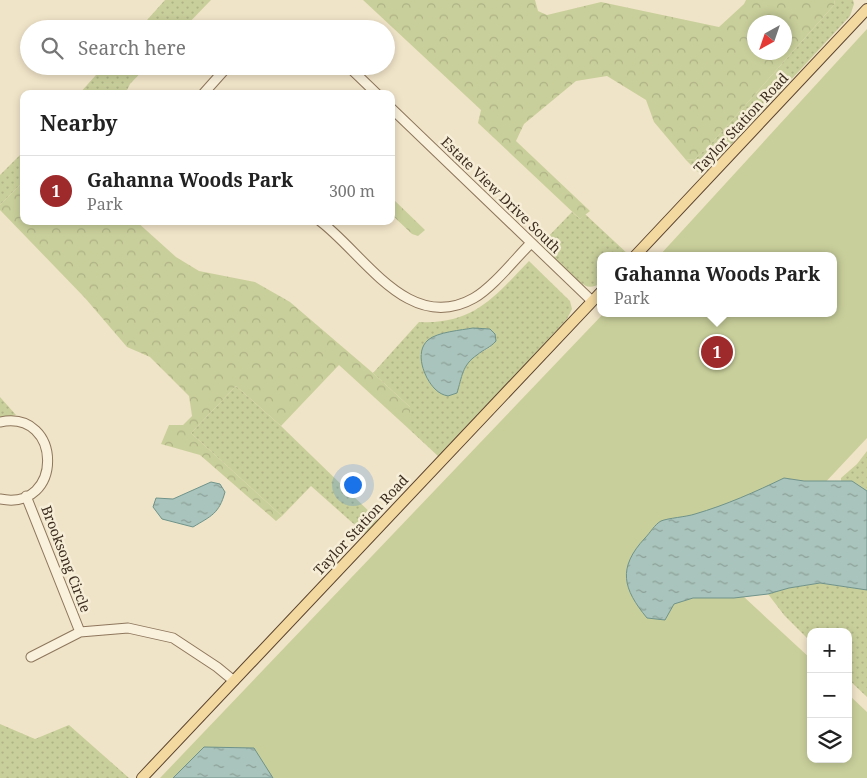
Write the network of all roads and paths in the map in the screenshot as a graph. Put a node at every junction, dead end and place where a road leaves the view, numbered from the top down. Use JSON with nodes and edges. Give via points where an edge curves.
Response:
{"nodes":[{"id":1,"x":867,"y":9,"type":"edge"},
{"id":2,"x":220,"y":75,"type":"edge"},
{"id":3,"x":357,"y":75,"type":"edge"},
{"id":4,"x":207,"y":90,"type":"edge"},
{"id":5,"x":373,"y":90,"type":"edge"},
{"id":6,"x":395,"y":112,"type":"edge"},
{"id":7,"x":324,"y":225,"type":"edge"},
{"id":8,"x":531,"y":243,"type":"junction"},
{"id":9,"x":639,"y":252,"type":"edge"},
{"id":10,"x":597,"y":296,"type":"edge"},
{"id":11,"x":592,"y":301,"type":"junction"},
{"id":12,"x":0,"y":422,"type":"edge"},
{"id":13,"x":26,"y":496,"type":"junction"},
{"id":14,"x":0,"y":498,"type":"edge"},
{"id":15,"x":80,"y":632,"type":"junction"},
{"id":16,"x":31,"y":657,"type":"dead end"},
{"id":17,"x":234,"y":680,"type":"junction"},
{"id":18,"x":142,"y":778,"type":"edge"}],
"edges":[{"from":1,"to":9,"type":"main road","name":"Taylor Station Road"},
{"from":2,"to":4,"type":"street"},
{"from":3,"to":5,"type":"street"},
{"from":6,"to":8,"type":"street","name":"Estate View Drive South"},
{"from":7,"to":8,"type":"street","via":[[391,288],[422,306],[458,305],[474,298]]},
{"from":8,"to":11,"type":"street","name":"Estate View Drive South"},
{"from":10,"to":11,"type":"main road","name":"Taylor Station Road"},
{"from":11,"to":17,"type":"main road","name":"Taylor Station Road"},
{"from":12,"to":13,"type":"street","name":"Brooksong Circle","via":[[25,424],[41,436],[46,445],[49,465],[46,475],[41,484]]},
{"from":13,"to":14,"type":"street","name":"Brooksong Circle"},
{"from":13,"to":15,"type":"street","name":"Brooksong Circle"},
{"from":15,"to":16,"type":"street"},
{"from":15,"to":17,"type":"street","via":[[128,628],[173,638]]},
{"from":17,"to":18,"type":"main road","name":"Taylor Station Road"}]}
